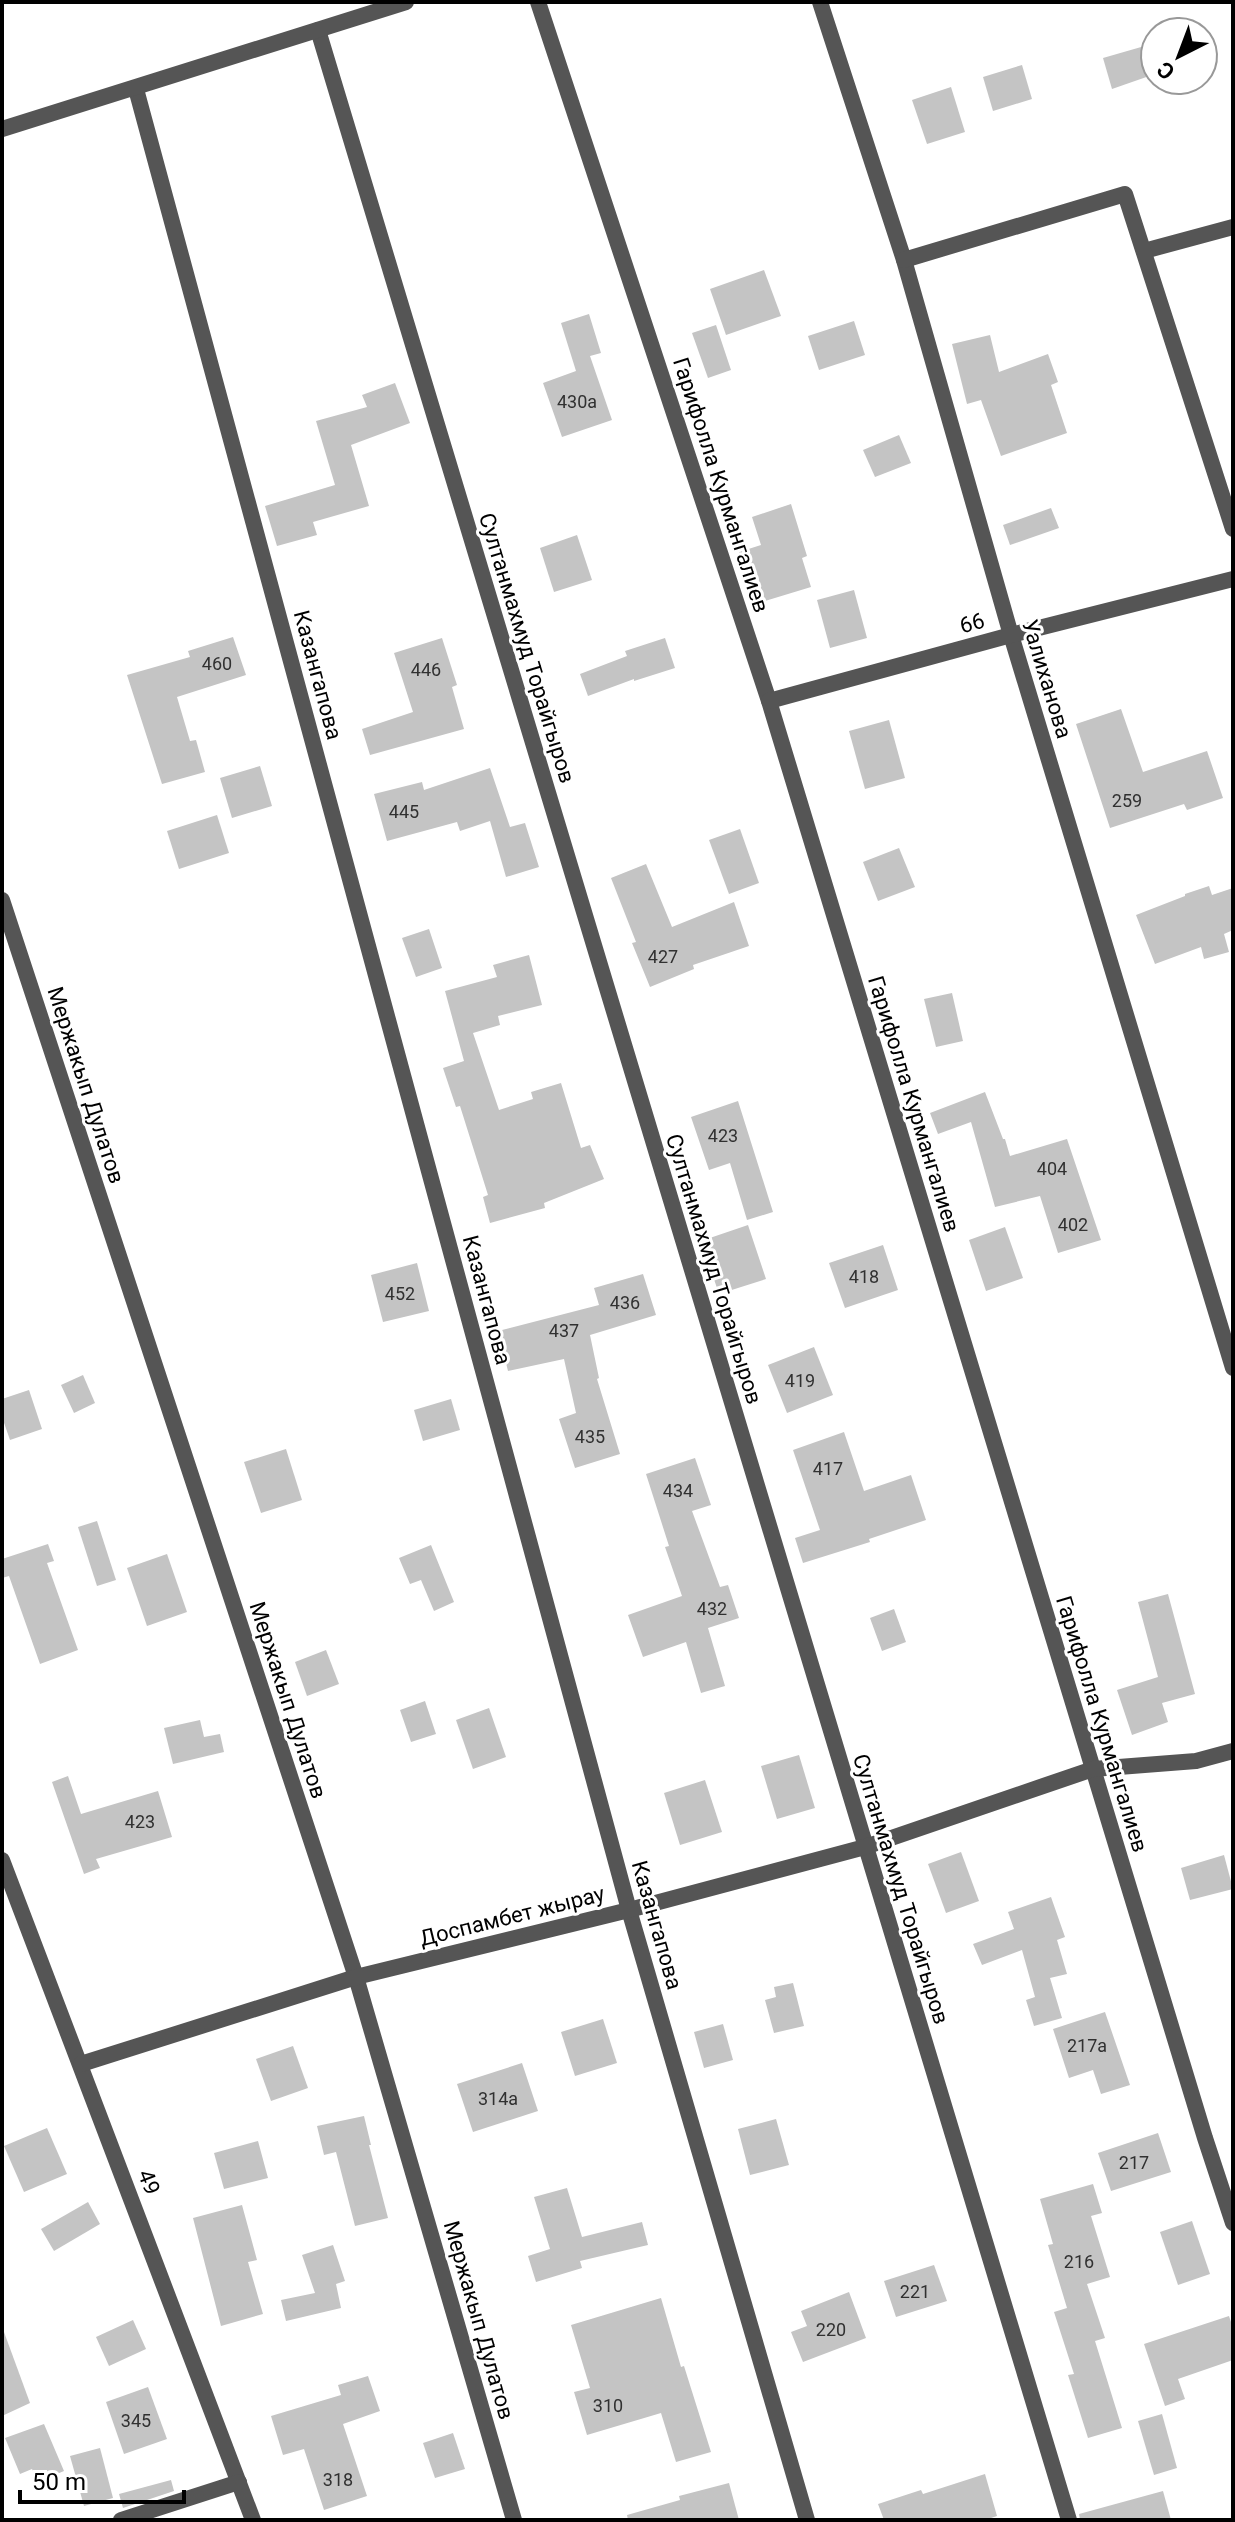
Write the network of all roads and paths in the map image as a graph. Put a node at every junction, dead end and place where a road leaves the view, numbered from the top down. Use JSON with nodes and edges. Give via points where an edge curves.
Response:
{"nodes":[{"id":1,"x":406,"y":2,"type":"edge"},
{"id":2,"x":538,"y":2,"type":"edge"},
{"id":3,"x":820,"y":2,"type":"edge"},
{"id":4,"x":318,"y":30,"type":"junction"},
{"id":5,"x":136,"y":89,"type":"junction"},
{"id":6,"x":2,"y":129,"type":"edge"},
{"id":7,"x":1233,"y":227,"type":"edge"},
{"id":8,"x":1144,"y":251,"type":"junction"},
{"id":9,"x":904,"y":260,"type":"junction"},
{"id":10,"x":1233,"y":529,"type":"edge"},
{"id":11,"x":1233,"y":579,"type":"edge"},
{"id":12,"x":1011,"y":635,"type":"junction"},
{"id":13,"x":769,"y":701,"type":"junction"},
{"id":14,"x":2,"y":900,"type":"edge"},
{"id":15,"x":1233,"y":1368,"type":"edge"},
{"id":16,"x":1233,"y":1751,"type":"edge"},
{"id":17,"x":1093,"y":1769,"type":"junction"},
{"id":18,"x":865,"y":1847,"type":"junction"},
{"id":19,"x":2,"y":1860,"type":"edge"},
{"id":20,"x":629,"y":1910,"type":"junction"},
{"id":21,"x":356,"y":1977,"type":"junction"},
{"id":22,"x":81,"y":2064,"type":"junction"},
{"id":23,"x":1233,"y":2223,"type":"edge"},
{"id":24,"x":239,"y":2482,"type":"junction"},
{"id":25,"x":121,"y":2520,"type":"edge"},
{"id":26,"x":253,"y":2520,"type":"edge"},
{"id":27,"x":514,"y":2520,"type":"edge"},
{"id":28,"x":807,"y":2520,"type":"edge"},
{"id":29,"x":1069,"y":2520,"type":"edge"}],
"edges":[{"from":1,"to":4,"type":"street"},
{"from":2,"to":13,"type":"street","name":"Гарифолла Курмангалиев"},
{"from":3,"to":9,"type":"street","name":"Уалиханова"},
{"from":4,"to":5,"type":"street"},
{"from":4,"to":18,"type":"street","name":"Султанмахмуд Торайгыров"},
{"from":5,"to":6,"type":"street"},
{"from":5,"to":20,"type":"street","name":"Казангапова"},
{"from":7,"to":8,"type":"street"},
{"from":8,"to":9,"type":"street","via":[[1125,194]]},
{"from":8,"to":10,"type":"street"},
{"from":9,"to":12,"type":"street","name":"Уалиханова"},
{"from":11,"to":12,"type":"street","name":"66"},
{"from":12,"to":13,"type":"street","name":"66"},
{"from":12,"to":15,"type":"street","name":"Уалиханова"},
{"from":13,"to":17,"type":"street","name":"Гарифолла Курмангалиев"},
{"from":14,"to":21,"type":"street","name":"Мержакып Дулатов"},
{"from":16,"to":17,"type":"street","name":"Доспамбет жырау","via":[[1196,1761]]},
{"from":17,"to":18,"type":"street","name":"Доспамбет жырау"},
{"from":17,"to":23,"type":"street","name":"Гарифолла Курмангалиев"},
{"from":18,"to":20,"type":"street","name":"Доспамбет жырау"},
{"from":18,"to":29,"type":"street","name":"Султанмахмуд Торайгыров"},
{"from":19,"to":22,"type":"street","name":"49"},
{"from":20,"to":21,"type":"street","name":"Доспамбет жырау"},
{"from":20,"to":28,"type":"street","name":"Казангапова"},
{"from":21,"to":22,"type":"street","name":"Доспамбет жырау"},
{"from":21,"to":27,"type":"street","name":"Мержакып Дулатов"},
{"from":22,"to":24,"type":"street","name":"49"},
{"from":24,"to":25,"type":"street"},
{"from":24,"to":26,"type":"street","name":"49"}]}
